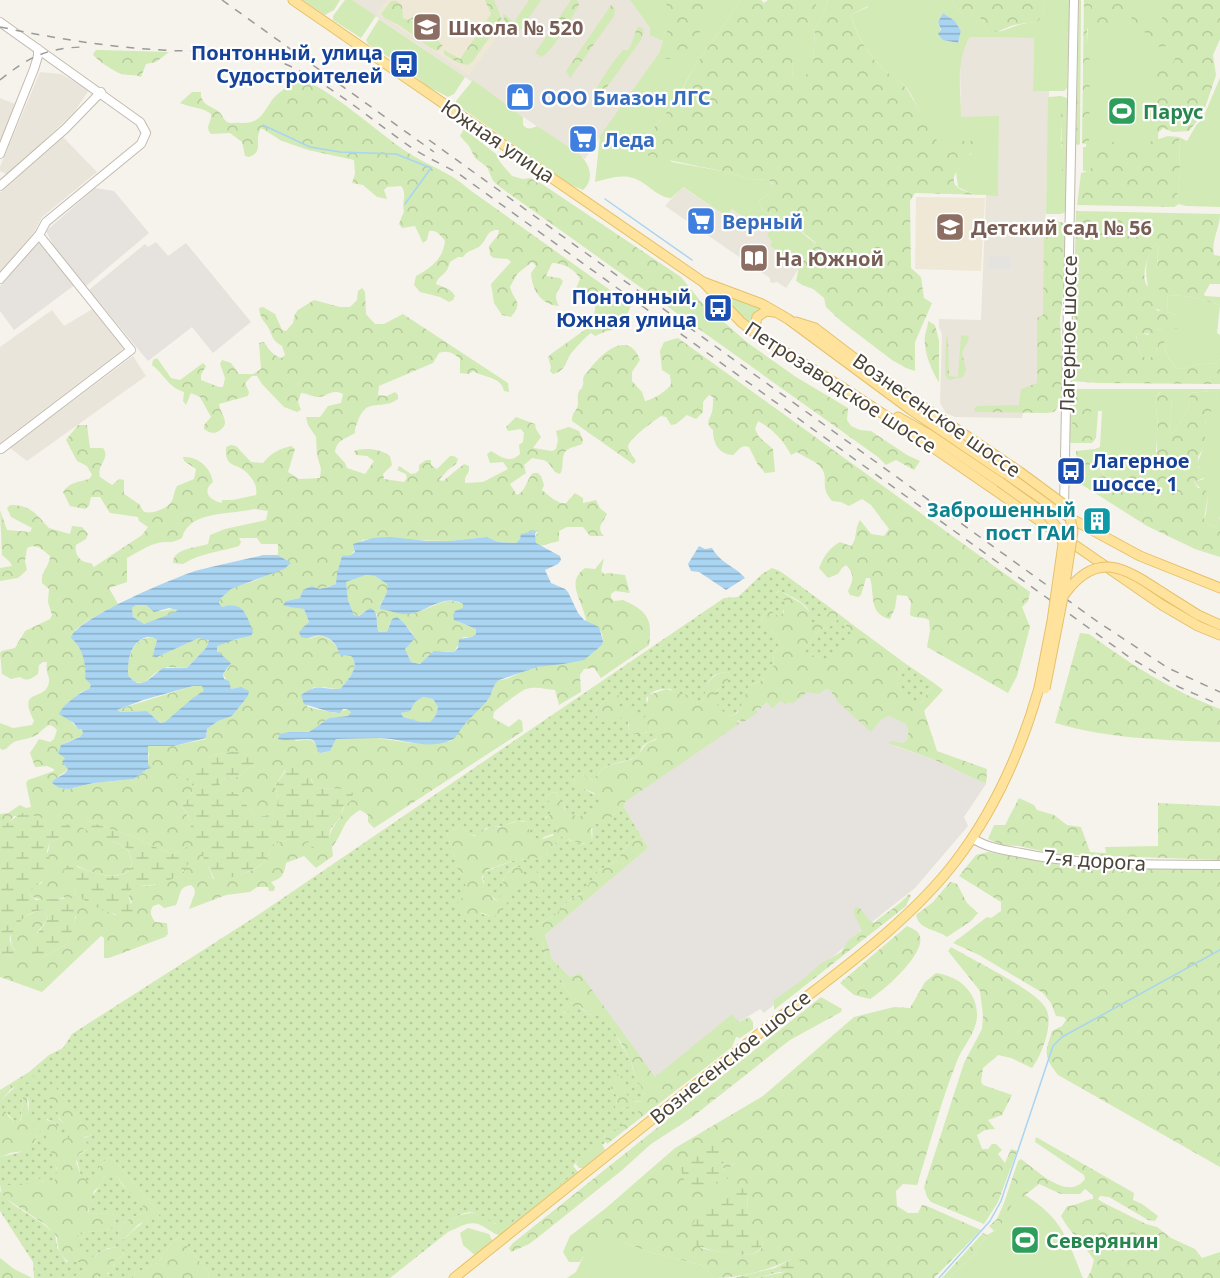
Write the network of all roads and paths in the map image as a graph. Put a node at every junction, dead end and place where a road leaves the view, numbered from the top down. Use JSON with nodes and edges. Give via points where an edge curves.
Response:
{"nodes":[{"id":1,"x":293,"y":0,"type":"edge"},
{"id":2,"x":1074,"y":0,"type":"edge"},
{"id":3,"x":0,"y":22,"type":"edge"},
{"id":4,"x":0,"y":30,"type":"edge"},
{"id":5,"x":16,"y":33,"type":"junction"},
{"id":6,"x":38,"y":49,"type":"junction"},
{"id":7,"x":101,"y":92,"type":"junction"},
{"id":8,"x":0,"y":154,"type":"edge"},
{"id":9,"x":0,"y":186,"type":"edge"},
{"id":10,"x":39,"y":234,"type":"junction"},
{"id":11,"x":0,"y":279,"type":"edge"},
{"id":12,"x":704,"y":282,"type":"junction"},
{"id":13,"x":777,"y":313,"type":"junction"},
{"id":14,"x":788,"y":319,"type":"junction"},
{"id":15,"x":759,"y":336,"type":"junction"},
{"id":16,"x":845,"y":388,"type":"junction"},
{"id":17,"x":1,"y":449,"type":"edge"},
{"id":18,"x":1064,"y":488,"type":"junction"},
{"id":19,"x":1041,"y":499,"type":"junction"},
{"id":20,"x":1064,"y":514,"type":"junction"},
{"id":21,"x":1220,"y":588,"type":"edge"},
{"id":22,"x":1063,"y":597,"type":"junction"},
{"id":23,"x":1220,"y":625,"type":"edge"},
{"id":24,"x":1220,"y":636,"type":"edge"},
{"id":25,"x":1042,"y":688,"type":"junction"},
{"id":26,"x":972,"y":838,"type":"junction"},
{"id":27,"x":1220,"y":865,"type":"edge"},
{"id":28,"x":455,"y":1277,"type":"edge"}],
"edges":[{"from":1,"to":12,"type":"main road","name":"Южная улица"},
{"from":2,"to":18,"type":"street","name":"Лагерное шоссе"},
{"from":3,"to":5,"type":"street"},
{"from":4,"to":5,"type":"street"},
{"from":5,"to":6,"type":"street"},
{"from":6,"to":7,"type":"street"},
{"from":6,"to":8,"type":"street","via":[[34,69]]},
{"from":7,"to":9,"type":"street"},
{"from":7,"to":10,"type":"street","via":[[140,122],[147,133],[141,144],[46,222]]},
{"from":10,"to":11,"type":"street"},
{"from":10,"to":17,"type":"street","via":[[131,350]]},
{"from":12,"to":13,"type":"main road","name":"Петрозаводское шоссе"},
{"from":12,"to":15,"type":"main road","name":"Петрозаводское шоссе"},
{"from":13,"to":14,"type":"main road","name":"Петрозаводское шоссе"},
{"from":13,"to":15,"type":"main road","via":[[766,311],[757,317],[754,327]]},
{"from":14,"to":19,"type":"main road","name":"Петрозаводское шоссе"},
{"from":14,"to":22,"type":"main road","name":"Вознесенское шоссе","bridge":true,"via":[[815,328],[1062,503],[1073,531]]},
{"from":15,"to":16,"type":"main road","name":"Петрозаводское шоссе"},
{"from":16,"to":24,"type":"main road","name":"Петрозаводское шоссе","via":[[1161,606]]},
{"from":16,"to":25,"type":"main road","name":"Вознесенское шоссе","bridge":true,"via":[[930,435],[1049,517],[1058,529],[1063,544]]},
{"from":18,"to":19,"type":"street","via":[[1055,498]]},
{"from":18,"to":20,"type":"street","name":"Лагерное шоссе"},
{"from":19,"to":20,"type":"main road","name":"Петрозаводское шоссе"},
{"from":20,"to":21,"type":"main road","name":"Петрозаводское шоссе","via":[[1140,556]]},
{"from":22,"to":23,"type":"main road","bridge":true,"via":[[1091,570],[1125,570]]},
{"from":22,"to":25,"type":"main road","name":"Вознесенское шоссе","bridge":true},
{"from":25,"to":26,"type":"main road","name":"Вознесенское шоссе","via":[[1020,748]]},
{"from":26,"to":27,"type":"street","name":"7-я дорога","via":[[994,848],[1068,862]]},
{"from":26,"to":28,"type":"main road","name":"Вознесенское шоссе","via":[[939,882],[896,924]]}]}
